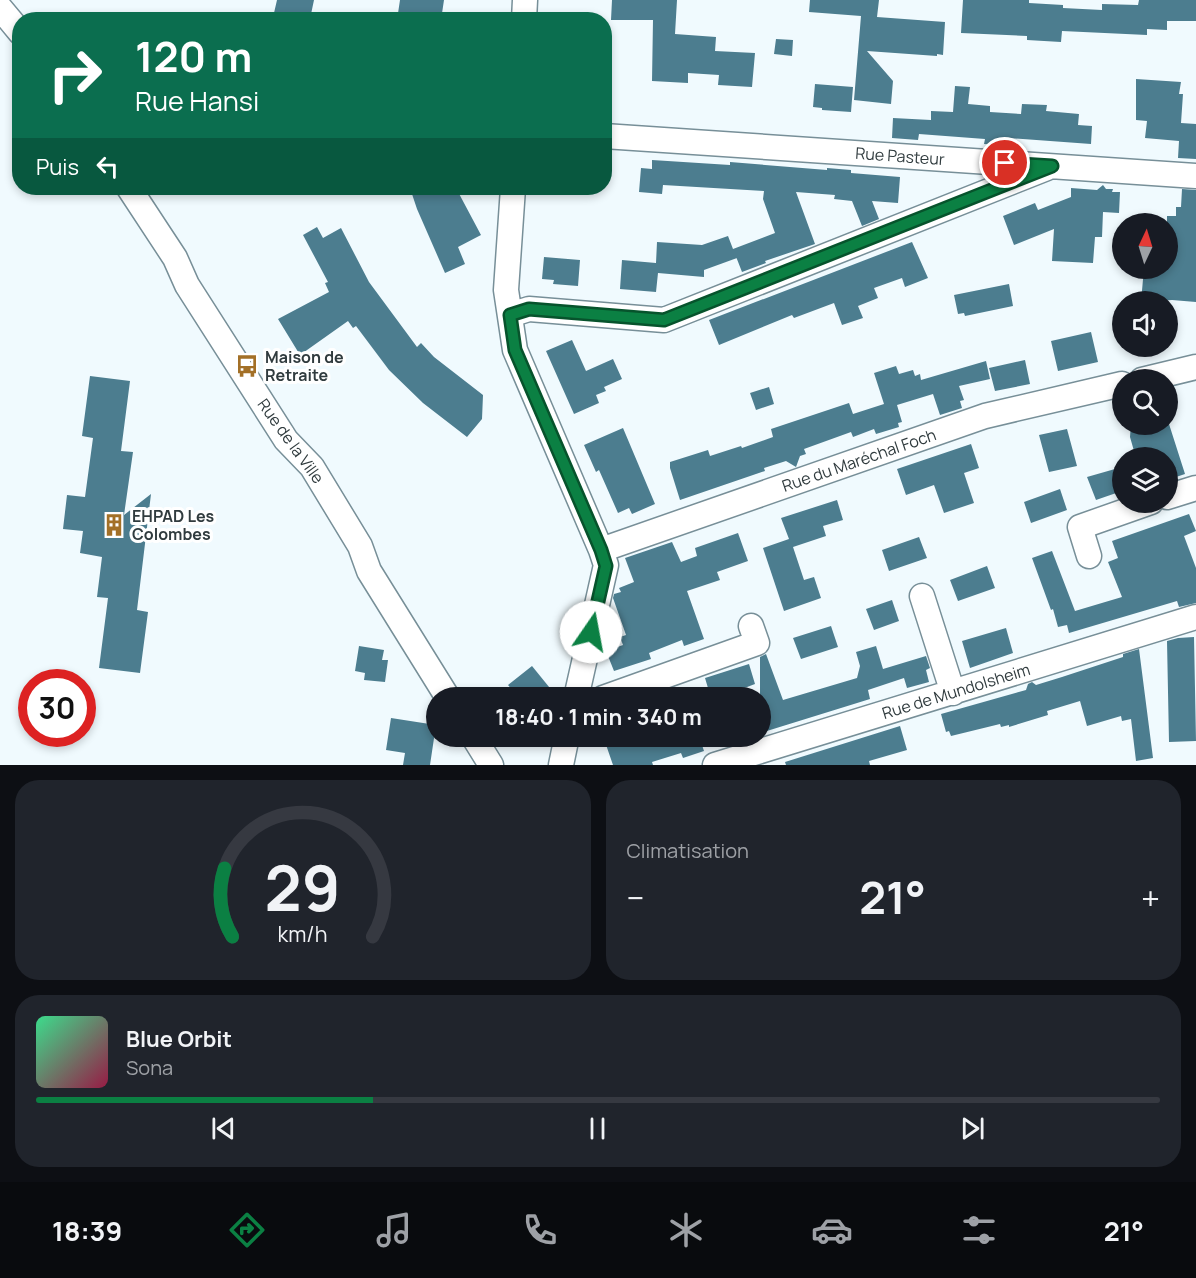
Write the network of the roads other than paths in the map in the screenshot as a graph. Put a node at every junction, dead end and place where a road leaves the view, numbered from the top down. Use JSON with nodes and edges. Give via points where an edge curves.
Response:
{"nodes":[{"id":1,"x":0,"y":8,"type":"edge"},
{"id":2,"x":12,"y":22,"type":"edge"},
{"id":3,"x":612,"y":137,"type":"edge"},
{"id":4,"x":1052,"y":166,"type":"junction"},
{"id":5,"x":1196,"y":176,"type":"edge"},
{"id":6,"x":134,"y":195,"type":"edge"},
{"id":7,"x":513,"y":195,"type":"edge"},
{"id":8,"x":510,"y":315,"type":"junction"},
{"id":9,"x":1196,"y":367,"type":"edge"},
{"id":10,"x":1178,"y":371,"type":"edge"},
{"id":11,"x":1112,"y":386,"type":"edge"},
{"id":12,"x":1196,"y":488,"type":"edge"},
{"id":13,"x":1178,"y":494,"type":"edge"},
{"id":14,"x":1120,"y":513,"type":"edge"},
{"id":15,"x":601,"y":550,"type":"junction"},
{"id":16,"x":1089,"y":556,"type":"dead end"},
{"id":17,"x":922,"y":596,"type":"dead end"},
{"id":18,"x":1196,"y":616,"type":"edge"},
{"id":19,"x":752,"y":626,"type":"dead end"},
{"id":20,"x":441,"y":687,"type":"edge"},
{"id":21,"x":578,"y":687,"type":"edge"},
{"id":22,"x":634,"y":687,"type":"edge"},
{"id":23,"x":953,"y":693,"type":"junction"},
{"id":24,"x":480,"y":747,"type":"edge"},
{"id":25,"x":565,"y":747,"type":"edge"},
{"id":26,"x":491,"y":765,"type":"edge"},
{"id":27,"x":561,"y":765,"type":"edge"},
{"id":28,"x":715,"y":765,"type":"edge"}],
"edges":[{"from":1,"to":2,"type":"street"},
{"from":3,"to":4,"type":"street","name":"Rue Pasteur"},
{"from":4,"to":5,"type":"street","name":"Rue Pasteur"},
{"from":4,"to":8,"type":"street","via":[[664,320],[529,309]]},
{"from":6,"to":20,"type":"street","name":"Rue de la Ville","via":[[286,441],[312,467],[360,546],[369,571]]},
{"from":7,"to":8,"type":"street","via":[[506,290]]},
{"from":8,"to":15,"type":"street","via":[[515,350]]},
{"from":9,"to":10,"type":"street"},
{"from":11,"to":15,"type":"street","name":"Rue du Maréchal Foch","via":[[985,416]]},
{"from":12,"to":13,"type":"street"},
{"from":14,"to":16,"type":"street","via":[[1080,527]]},
{"from":15,"to":21,"type":"street","via":[[606,566]]},
{"from":17,"to":23,"type":"street"},
{"from":18,"to":23,"type":"street","name":"Rue de Mundolsheim"},
{"from":19,"to":22,"type":"street","via":[[757,643]]},
{"from":23,"to":28,"type":"street","name":"Rue de Mundolsheim"},
{"from":24,"to":26,"type":"street"},
{"from":25,"to":27,"type":"street"}]}
